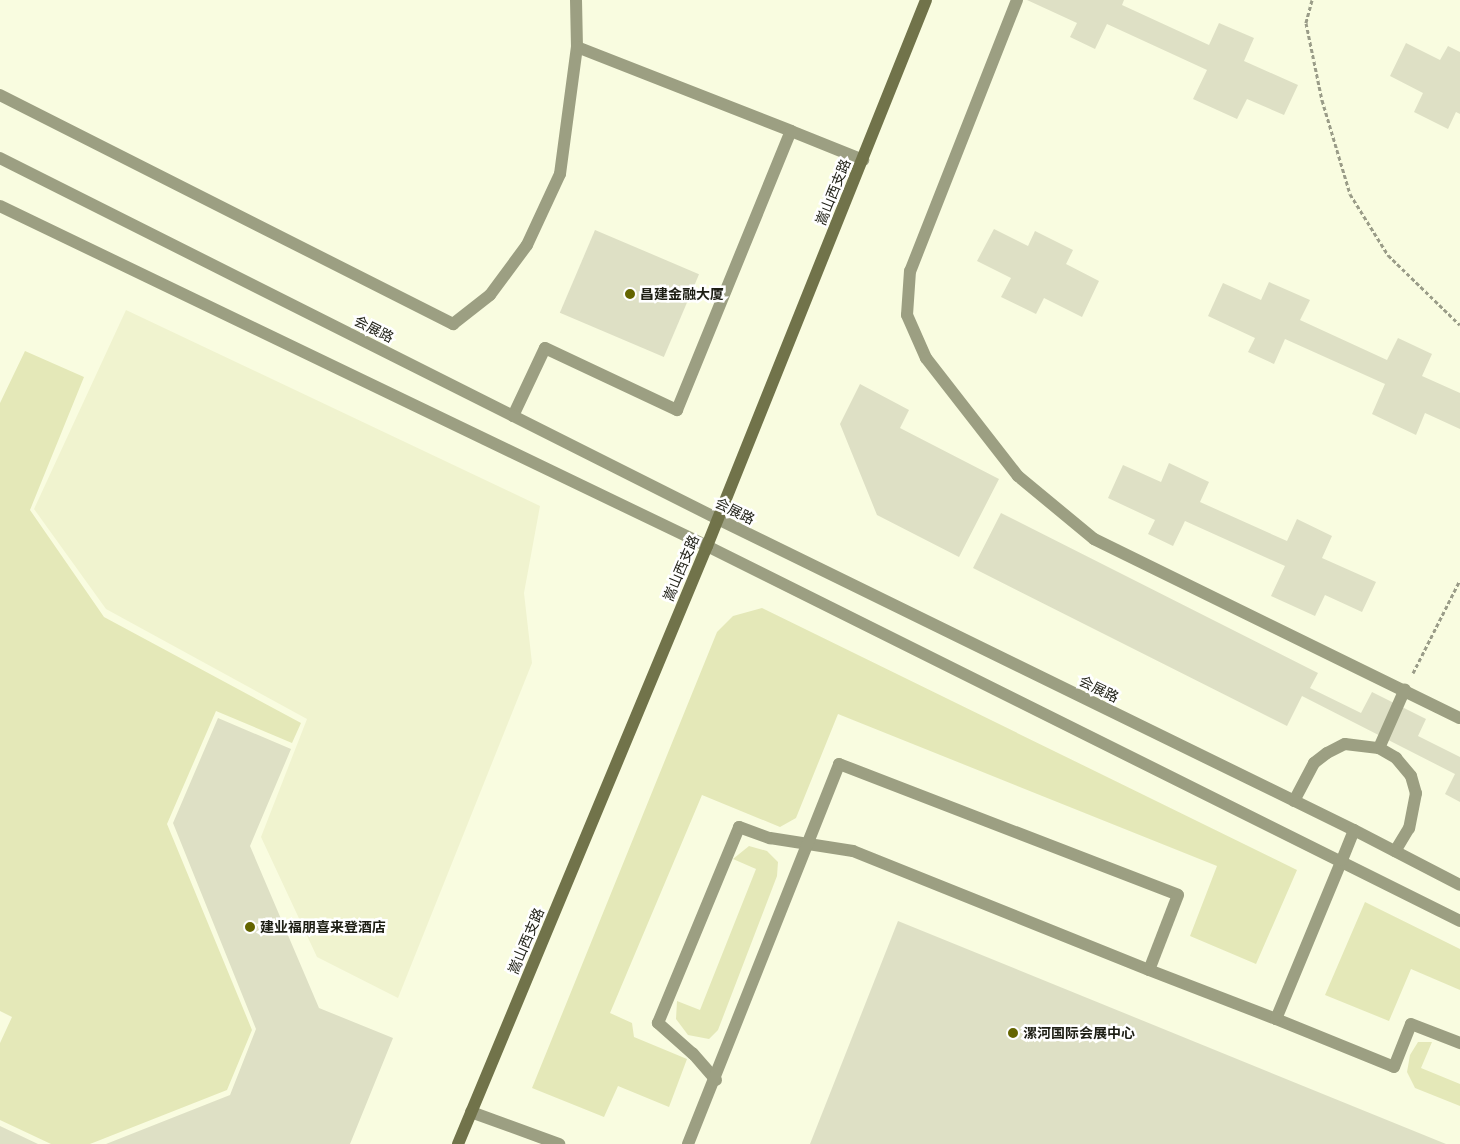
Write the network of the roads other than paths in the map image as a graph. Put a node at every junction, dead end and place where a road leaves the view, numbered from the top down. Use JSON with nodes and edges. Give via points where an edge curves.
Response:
{"nodes":[{"id":1,"x":576,"y":0,"type":"edge"},
{"id":2,"x":926,"y":0,"type":"edge"},
{"id":3,"x":1017,"y":0,"type":"edge"},
{"id":4,"x":576,"y":47,"type":"junction"},
{"id":5,"x":0,"y":95,"type":"edge"},
{"id":6,"x":791,"y":131,"type":"junction"},
{"id":7,"x":0,"y":158,"type":"edge"},
{"id":8,"x":863,"y":160,"type":"junction"},
{"id":9,"x":0,"y":206,"type":"edge"},
{"id":10,"x":514,"y":416,"type":"junction"},
{"id":11,"x":718,"y":519,"type":"junction"},
{"id":12,"x":707,"y":546,"type":"junction"},
{"id":13,"x":1405,"y":689,"type":"junction"},
{"id":14,"x":1460,"y":718,"type":"edge"},
{"id":15,"x":1379,"y":748,"type":"junction"},
{"id":16,"x":1294,"y":801,"type":"junction"},
{"id":17,"x":1354,"y":830,"type":"junction"},
{"id":18,"x":807,"y":843,"type":"junction"},
{"id":19,"x":1395,"y":851,"type":"junction"},
{"id":20,"x":1342,"y":860,"type":"junction"},
{"id":21,"x":1460,"y":885,"type":"edge"},
{"id":22,"x":1460,"y":921,"type":"edge"},
{"id":23,"x":1149,"y":970,"type":"junction"},
{"id":24,"x":1276,"y":1019,"type":"junction"},
{"id":25,"x":1460,"y":1043,"type":"edge"},
{"id":26,"x":716,"y":1080,"type":"junction"},
{"id":27,"x":471,"y":1112,"type":"junction"},
{"id":28,"x":458,"y":1144,"type":"edge"},
{"id":29,"x":559,"y":1144,"type":"edge"},
{"id":30,"x":688,"y":1144,"type":"edge"}],
"edges":[{"from":1,"to":4,"type":"street"},
{"from":2,"to":8,"type":"main road","name":"嵩山西支路"},
{"from":3,"to":13,"type":"street","via":[[910,271],[906,315],[926,358],[1018,476],[1094,539]]},
{"from":4,"to":5,"type":"street","via":[[560,174],[527,245],[490,294],[453,324]]},
{"from":4,"to":6,"type":"street"},
{"from":6,"to":8,"type":"street"},
{"from":6,"to":10,"type":"street","via":[[677,410],[545,348]]},
{"from":7,"to":10,"type":"street","name":"会展路"},
{"from":8,"to":11,"type":"main road","name":"嵩山西支路"},
{"from":9,"to":12,"type":"street"},
{"from":10,"to":11,"type":"street","name":"会展路"},
{"from":11,"to":12,"type":"main road","name":"嵩山西支路"},
{"from":11,"to":16,"type":"street","name":"会展路"},
{"from":12,"to":20,"type":"street"},
{"from":12,"to":27,"type":"main road","name":"嵩山西支路"},
{"from":13,"to":14,"type":"street"},
{"from":13,"to":15,"type":"street"},
{"from":15,"to":16,"type":"street","via":[[1345,744],[1327,753],[1314,763]]},
{"from":15,"to":19,"type":"street","via":[[1396,758],[1411,776],[1416,793],[1409,828]]},
{"from":16,"to":17,"type":"street","name":"会展路"},
{"from":17,"to":19,"type":"street","name":"会展路"},
{"from":17,"to":20,"type":"street"},
{"from":18,"to":23,"type":"street","via":[[854,851]]},
{"from":18,"to":23,"type":"street","via":[[839,764],[1178,895]]},
{"from":18,"to":26,"type":"street"},
{"from":18,"to":26,"type":"street","via":[[770,838],[739,827],[658,1023]]},
{"from":19,"to":21,"type":"street","name":"会展路"},
{"from":20,"to":22,"type":"street"},
{"from":20,"to":24,"type":"street"},
{"from":23,"to":24,"type":"street"},
{"from":24,"to":25,"type":"street","via":[[1394,1067],[1412,1024]]},
{"from":26,"to":30,"type":"street"},
{"from":27,"to":28,"type":"main road","name":"嵩山西支路"},
{"from":27,"to":29,"type":"street"}]}
